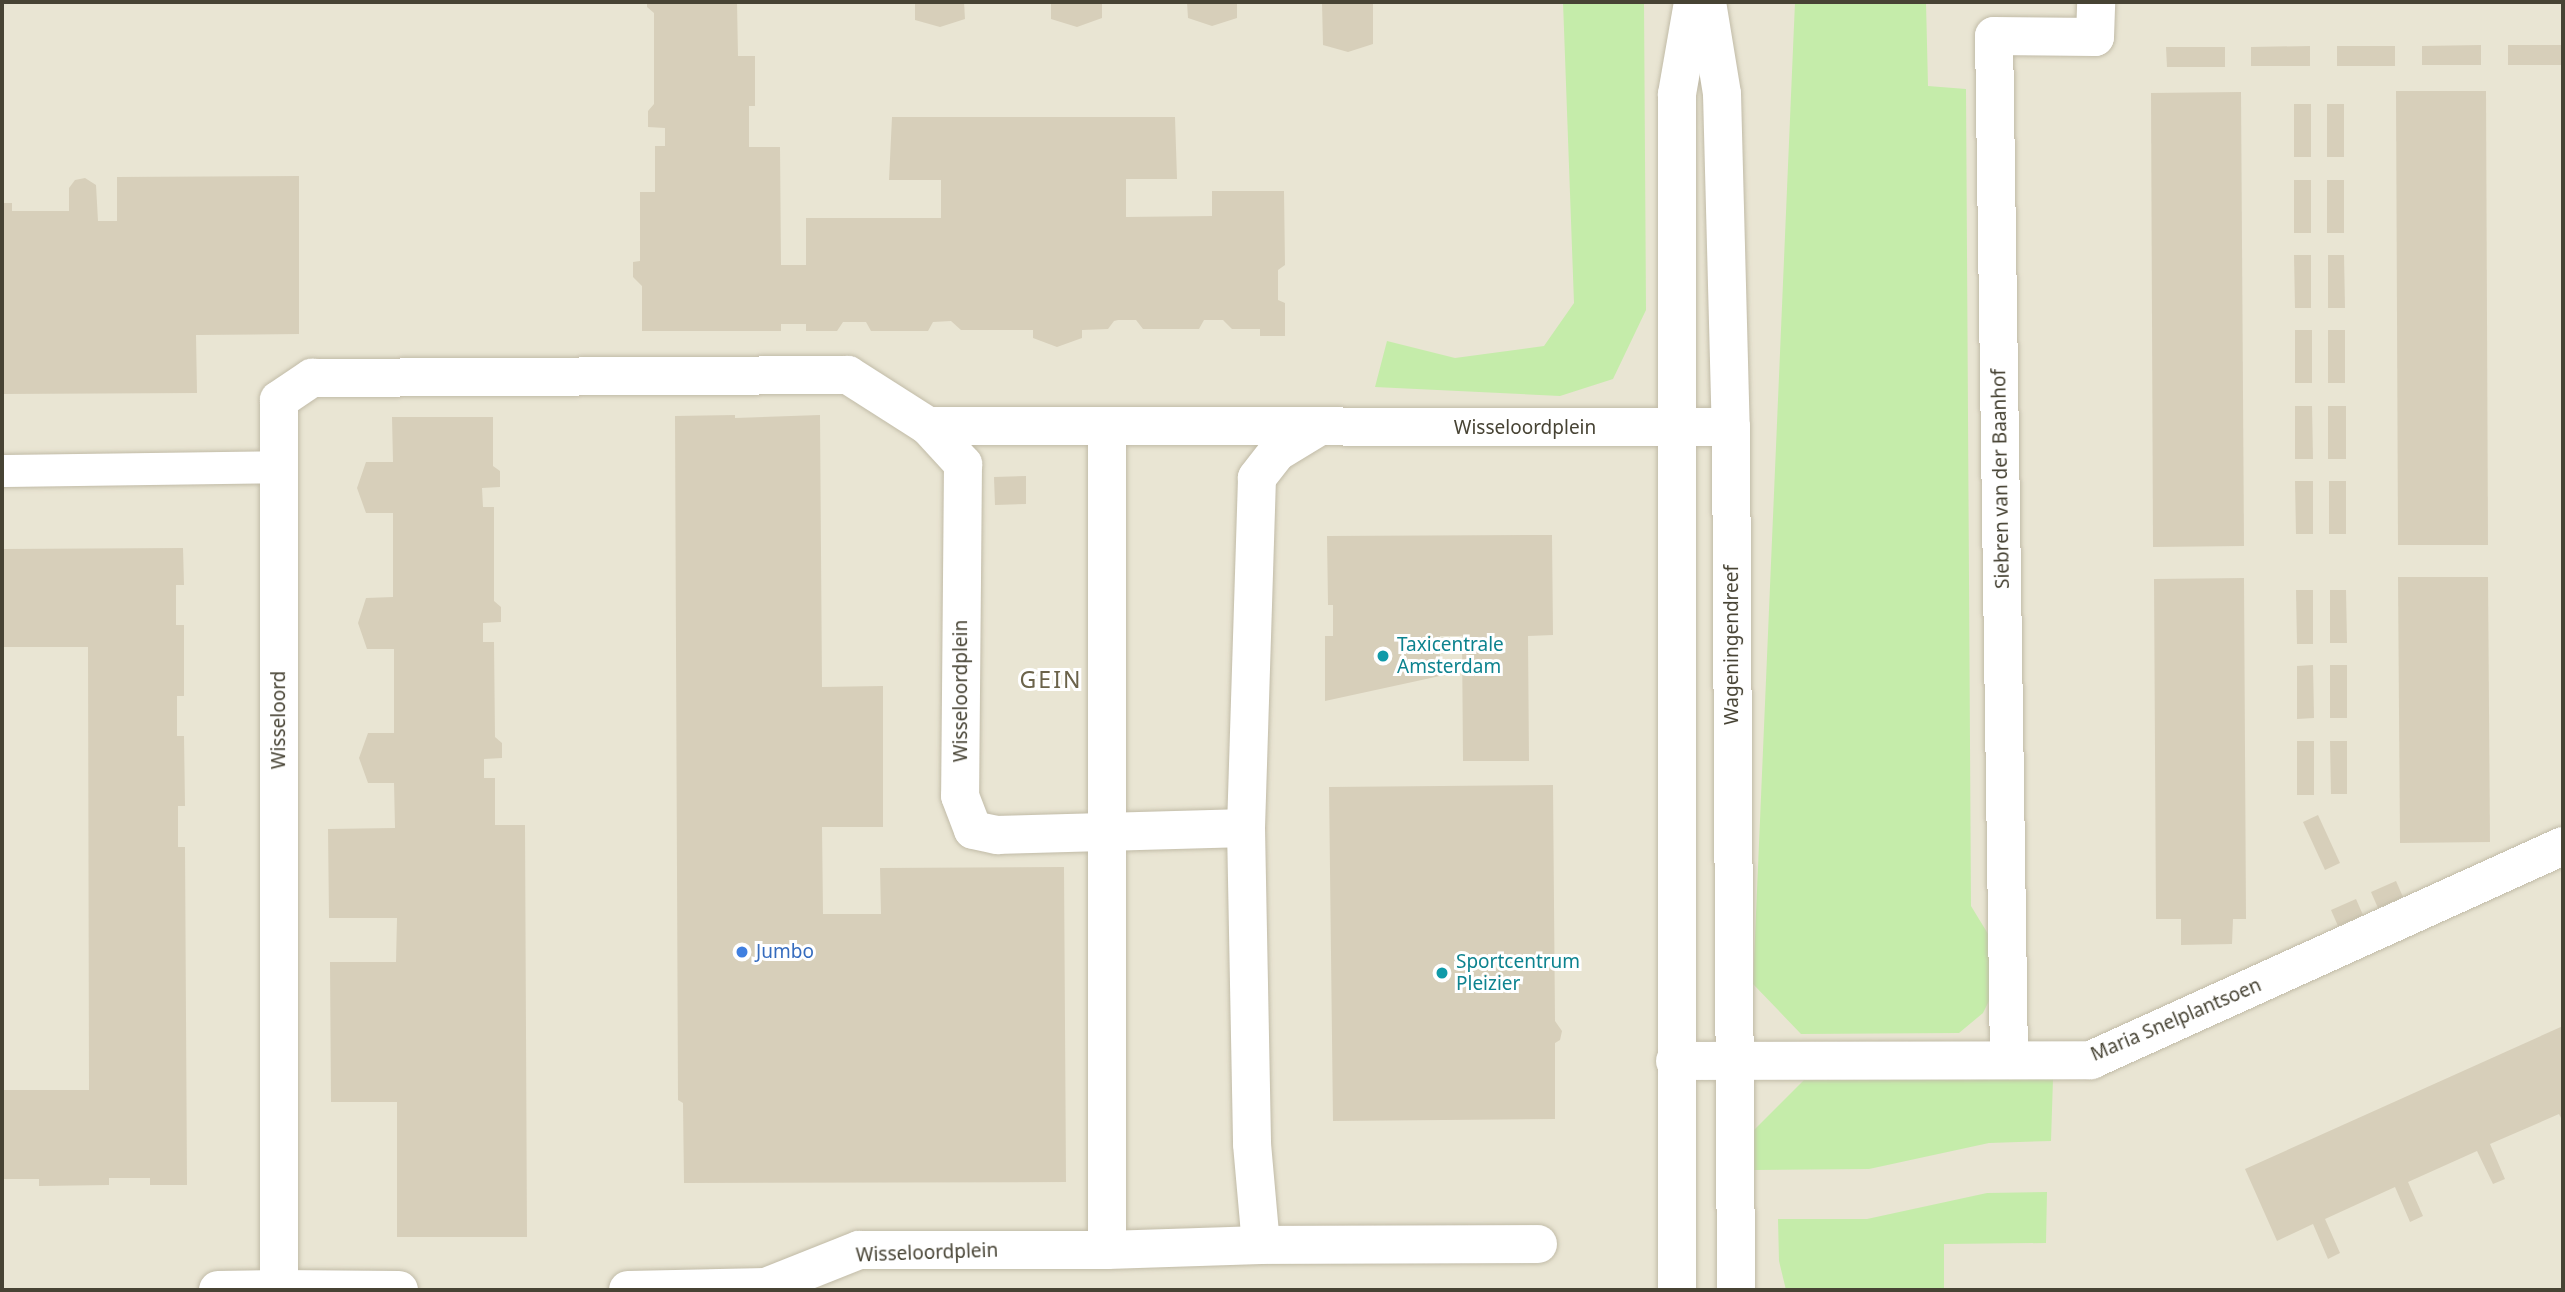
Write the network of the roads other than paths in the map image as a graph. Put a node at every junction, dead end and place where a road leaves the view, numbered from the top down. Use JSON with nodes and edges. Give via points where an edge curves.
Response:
{"nodes":[{"id":1,"x":1693,"y":2,"type":"edge"},
{"id":2,"x":1707,"y":2,"type":"edge"},
{"id":3,"x":2096,"y":2,"type":"edge"},
{"id":4,"x":581,"y":374,"type":"joint"},
{"id":5,"x":928,"y":426,"type":"junction"},
{"id":6,"x":1107,"y":426,"type":"junction"},
{"id":7,"x":1320,"y":426,"type":"junction"},
{"id":8,"x":1731,"y":427,"type":"junction"},
{"id":9,"x":1676,"y":428,"type":"junction"},
{"id":10,"x":279,"y":467,"type":"junction"},
{"id":11,"x":2,"y":471,"type":"edge"},
{"id":12,"x":1246,"y":828,"type":"junction"},
{"id":13,"x":1109,"y":833,"type":"junction"},
{"id":14,"x":2563,"y":846,"type":"edge"},
{"id":15,"x":2008,"y":1058,"type":"junction"},
{"id":16,"x":1675,"y":1061,"type":"junction"},
{"id":17,"x":1735,"y":1061,"type":"junction"},
{"id":18,"x":1538,"y":1244,"type":"dead end"},
{"id":19,"x":1261,"y":1245,"type":"junction"},
{"id":20,"x":1107,"y":1250,"type":"junction"},
{"id":21,"x":279,"y":1289,"type":"edge"},
{"id":22,"x":218,"y":1290,"type":"edge"},
{"id":23,"x":399,"y":1290,"type":"edge"},
{"id":24,"x":628,"y":1290,"type":"edge"},
{"id":25,"x":1677,"y":1290,"type":"edge"},
{"id":26,"x":1736,"y":1290,"type":"edge"}],
"edges":[{"from":1,"to":9,"type":"street","via":[[1676,94]]},
{"from":2,"to":8,"type":"street","name":"Wageningendreef","via":[[1722,94]]},
{"from":3,"to":15,"type":"street","name":"Siebren van der Baanhof","via":[[2095,37],[1994,36]]},
{"from":4,"to":5,"type":"street","name":"Wisseloordplein","via":[[848,375]]},
{"from":4,"to":10,"type":"street","name":"Wisseloord","via":[[312,378],[279,400]]},
{"from":5,"to":6,"type":"street","name":"Wisseloordplein"},
{"from":5,"to":13,"type":"street","name":"Wisseloordplein","via":[[963,464],[960,796],[973,830],[997,835]]},
{"from":6,"to":7,"type":"street","name":"Wisseloordplein"},
{"from":6,"to":13,"type":"street"},
{"from":7,"to":9,"type":"street","name":"Wisseloordplein"},
{"from":7,"to":12,"type":"street","via":[[1277,452],[1257,478]]},
{"from":8,"to":9,"type":"street","name":"Wisseloordplein"},
{"from":8,"to":17,"type":"street","name":"Wageningendreef"},
{"from":9,"to":16,"type":"street"},
{"from":10,"to":11,"type":"lane"},
{"from":10,"to":21,"type":"street","name":"Wisseloord"},
{"from":12,"to":13,"type":"street","name":"Wisseloordplein"},
{"from":12,"to":19,"type":"street","via":[[1252,1144]]},
{"from":13,"to":20,"type":"street"},
{"from":14,"to":15,"type":"street","name":"Maria Snelplantsoen","via":[[2091,1060]]},
{"from":15,"to":17,"type":"street","name":"Maria Snelplantsoen"},
{"from":16,"to":17,"type":"street","name":"Maria Snelplantsoen"},
{"from":16,"to":25,"type":"street"},
{"from":17,"to":26,"type":"street","name":"Wageningendreef"},
{"from":18,"to":19,"type":"street","name":"Wisseloordplein"},
{"from":19,"to":20,"type":"street","name":"Wisseloordplein"},
{"from":20,"to":24,"type":"street","name":"Wisseloordplein","via":[[859,1250],[766,1287]]},
{"from":21,"to":22,"type":"street"},
{"from":21,"to":23,"type":"street"}]}
